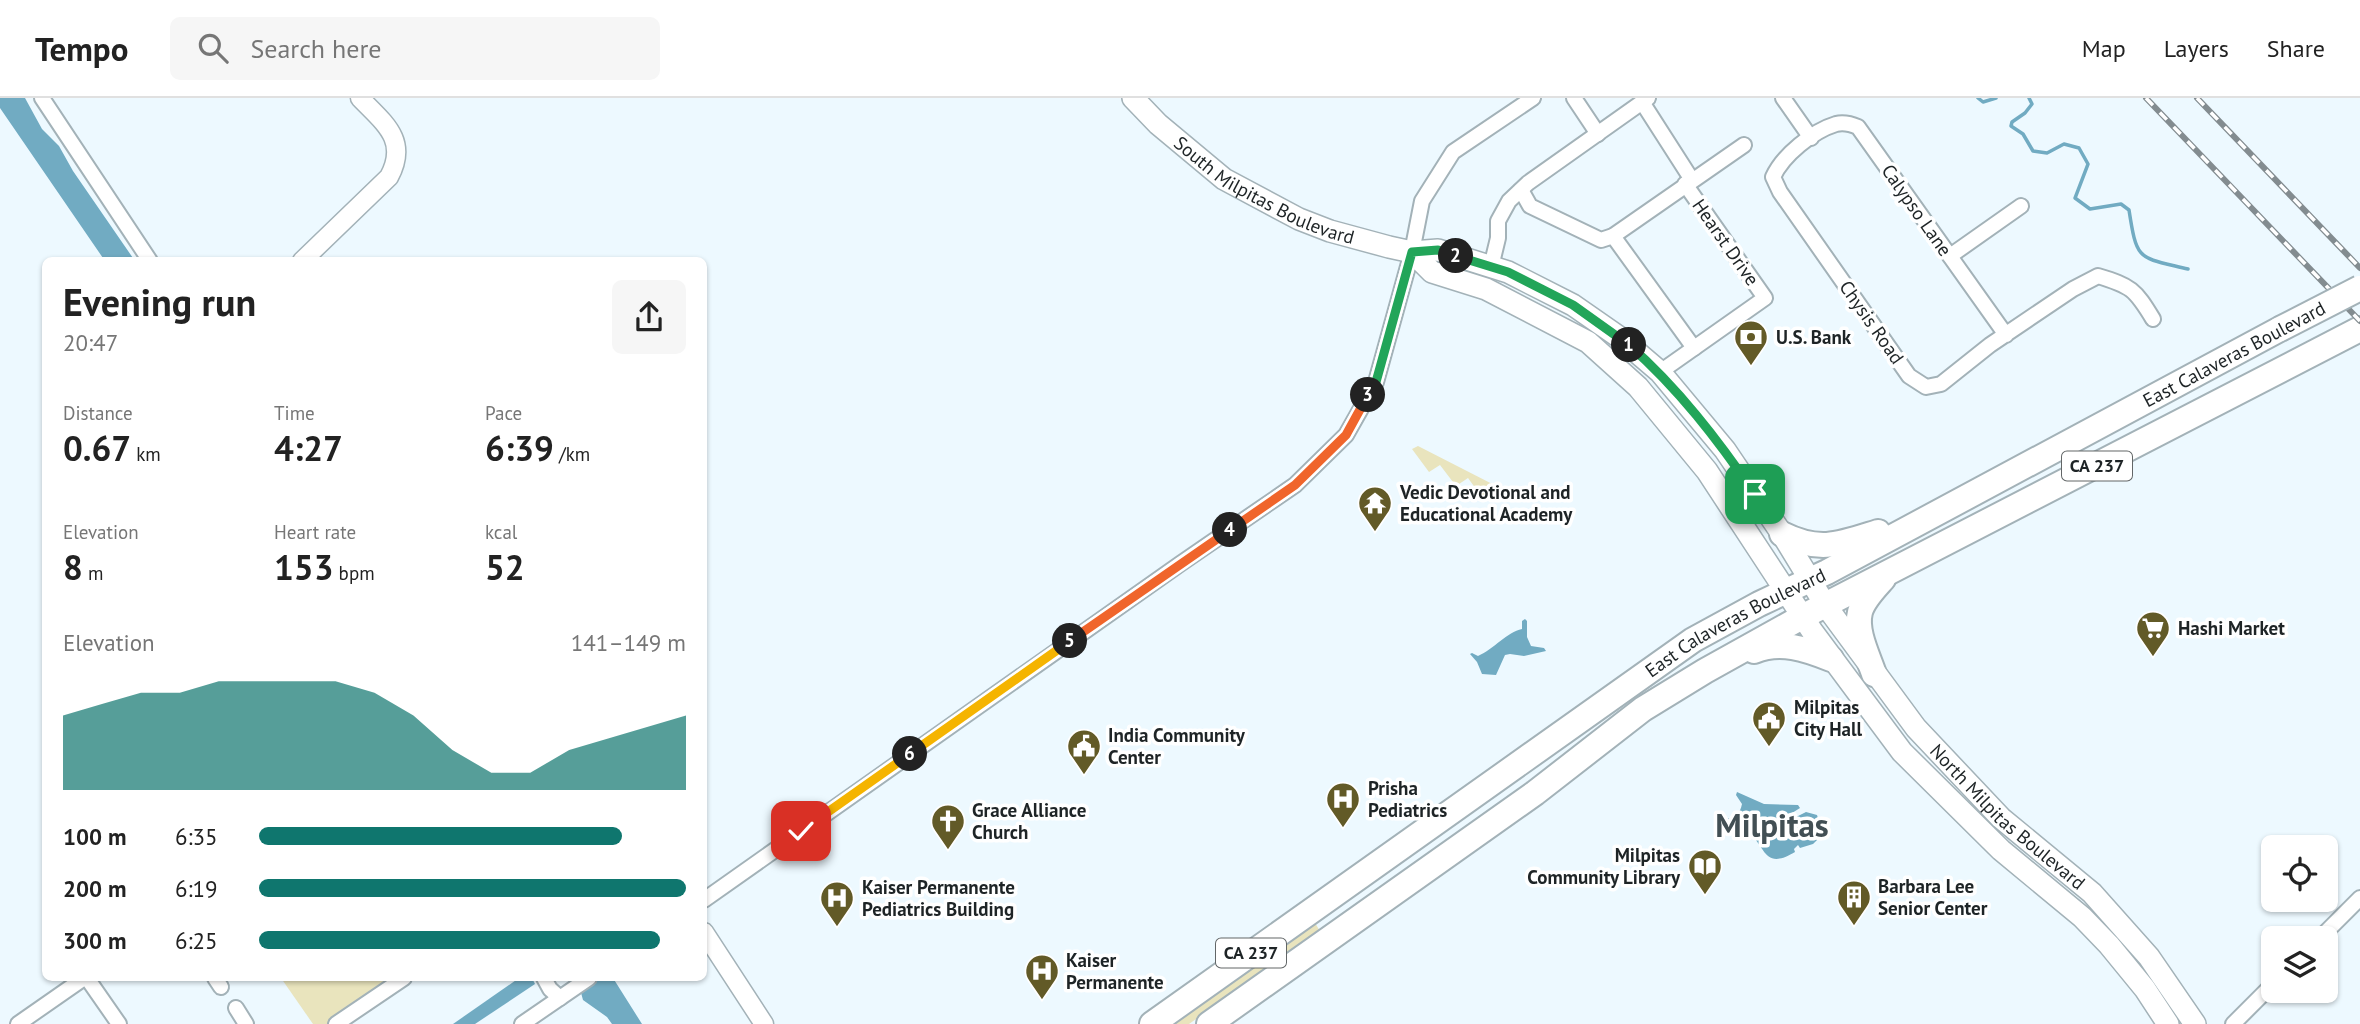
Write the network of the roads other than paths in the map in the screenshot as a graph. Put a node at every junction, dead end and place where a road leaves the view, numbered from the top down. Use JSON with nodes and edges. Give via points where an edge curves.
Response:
{"nodes":[{"id":1,"x":43,"y":98,"type":"edge"},
{"id":2,"x":360,"y":98,"type":"edge"},
{"id":3,"x":1133,"y":98,"type":"edge"},
{"id":4,"x":1533,"y":98,"type":"edge"},
{"id":5,"x":1574,"y":98,"type":"edge"},
{"id":6,"x":1783,"y":98,"type":"edge"},
{"id":7,"x":1645,"y":100,"type":"edge"},
{"id":8,"x":1598,"y":134,"type":"junction"},
{"id":9,"x":1811,"y":138,"type":"junction"},
{"id":10,"x":1744,"y":145,"type":"dead end"},
{"id":11,"x":1689,"y":182,"type":"junction"},
{"id":12,"x":1521,"y":190,"type":"junction"},
{"id":13,"x":2021,"y":206,"type":"dead end"},
{"id":14,"x":1613,"y":236,"type":"junction"},
{"id":15,"x":1412,"y":252,"type":"junction"},
{"id":16,"x":1951,"y":256,"type":"junction"},
{"id":17,"x":147,"y":257,"type":"edge"},
{"id":18,"x":306,"y":257,"type":"edge"},
{"id":19,"x":1491,"y":267,"type":"junction"},
{"id":20,"x":2360,"y":288,"type":"edge"},
{"id":21,"x":2152,"y":319,"type":"dead end"},
{"id":22,"x":2360,"y":329,"type":"edge"},
{"id":23,"x":2006,"y":335,"type":"junction"},
{"id":24,"x":1694,"y":348,"type":"junction"},
{"id":25,"x":1660,"y":372,"type":"junction"},
{"id":26,"x":1936,"y":513,"type":"junction"},
{"id":27,"x":1782,"y":534,"type":"junction"},
{"id":28,"x":1886,"y":576,"type":"junction"},
{"id":29,"x":1810,"y":580,"type":"junction"},
{"id":30,"x":1786,"y":591,"type":"junction"},
{"id":31,"x":1826,"y":606,"type":"junction"},
{"id":32,"x":1802,"y":617,"type":"junction"},
{"id":33,"x":1831,"y":659,"type":"junction"},
{"id":34,"x":1705,"y":671,"type":"junction"},
{"id":35,"x":1874,"y":674,"type":"junction"},
{"id":36,"x":707,"y":898,"type":"edge"},
{"id":37,"x":2360,"y":898,"type":"edge"},
{"id":38,"x":2332,"y":926,"type":"edge"},
{"id":39,"x":707,"y":937,"type":"edge"},
{"id":40,"x":81,"y":981,"type":"edge"},
{"id":41,"x":87,"y":981,"type":"edge"},
{"id":42,"x":400,"y":981,"type":"edge"},
{"id":43,"x":546,"y":981,"type":"edge"},
{"id":44,"x":585,"y":981,"type":"edge"},
{"id":45,"x":563,"y":996,"type":"junction"},
{"id":46,"x":2261,"y":996,"type":"edge"},
{"id":47,"x":236,"y":1008,"type":"dead end"},
{"id":48,"x":352,"y":1019,"type":"edge"},
{"id":49,"x":18,"y":1024,"type":"edge"},
{"id":50,"x":119,"y":1024,"type":"edge"},
{"id":51,"x":246,"y":1024,"type":"edge"},
{"id":52,"x":336,"y":1024,"type":"edge"},
{"id":53,"x":522,"y":1024,"type":"edge"},
{"id":54,"x":764,"y":1024,"type":"edge"},
{"id":55,"x":1152,"y":1024,"type":"edge"},
{"id":56,"x":1209,"y":1024,"type":"edge"},
{"id":57,"x":2168,"y":1024,"type":"edge"},
{"id":58,"x":2195,"y":1024,"type":"edge"},
{"id":59,"x":2233,"y":1024,"type":"edge"}],
"edges":[{"from":1,"to":17,"type":"street"},
{"from":2,"to":18,"type":"street","via":[[389,128],[396,141],[396,164],[389,177]]},
{"from":3,"to":15,"type":"main road","name":"South Milpitas Boulevard","via":[[1224,179],[1299,219]]},
{"from":4,"to":15,"type":"street","via":[[1452,152],[1422,201]]},
{"from":5,"to":8,"type":"street"},
{"from":6,"to":9,"type":"street"},
{"from":7,"to":8,"type":"street"},
{"from":7,"to":11,"type":"street"},
{"from":8,"to":12,"type":"street"},
{"from":9,"to":16,"type":"street","name":"Calypso Lane","via":[[1837,124],[1858,127]]},
{"from":9,"to":23,"type":"street","name":"Chysis Road","via":[[1789,153],[1773,177],[1909,376],[1926,387],[1941,384]]},
{"from":10,"to":11,"type":"street"},
{"from":11,"to":14,"type":"street"},
{"from":11,"to":24,"type":"street","name":"Hearst Drive","via":[[1765,298]]},
{"from":12,"to":14,"type":"street","via":[[1530,206],[1601,240]]},
{"from":12,"to":19,"type":"street","via":[[1498,221]]},
{"from":13,"to":16,"type":"street"},
{"from":14,"to":24,"type":"street"},
{"from":15,"to":19,"type":"main road","name":"South Milpitas Boulevard","via":[[1438,250]]},
{"from":15,"to":30,"type":"main road","name":"South Milpitas Boulevard","via":[[1432,272],[1486,289],[1588,342],[1628,378],[1707,471]]},
{"from":15,"to":36,"type":"street","via":[[1376,382],[1346,435],[1295,485]]},
{"from":16,"to":23,"type":"street","name":"Calypso Lane"},
{"from":19,"to":25,"type":"main road","name":"South Milpitas Boulevard","via":[[1573,305]]},
{"from":20,"to":26,"type":"highway","name":"East Calaveras Boulevard","number":"CA 237","bridge":true},
{"from":21,"to":23,"type":"street","name":"Chysis Road","via":[[2138,294],[2098,276]]},
{"from":22,"to":28,"type":"highway","name":"East Calaveras Boulevard","number":"CA 237"},
{"from":24,"to":25,"type":"street","name":"Hearst Drive"},
{"from":25,"to":27,"type":"main road","name":"South Milpitas Boulevard","via":[[1725,450]]},
{"from":26,"to":27,"type":"highway","via":[[1827,546]]},
{"from":26,"to":29,"type":"highway","name":"East Calaveras Boulevard","number":"CA 237"},
{"from":27,"to":29,"type":"main road","name":"South Milpitas Boulevard"},
{"from":28,"to":31,"type":"highway","name":"East Calaveras Boulevard","number":"CA 237"},
{"from":28,"to":35,"type":"highway","via":[[1860,612]]},
{"from":29,"to":30,"type":"highway","name":"East Calaveras Boulevard","number":"CA 237"},
{"from":29,"to":31,"type":"main road","name":"South Milpitas Boulevard"},
{"from":30,"to":32,"type":"main road","name":"South Milpitas Boulevard"},
{"from":30,"to":55,"type":"highway","name":"East Calaveras Boulevard","number":"CA 237","via":[[1693,640]]},
{"from":31,"to":32,"type":"highway","name":"East Calaveras Boulevard","number":"CA 237"},
{"from":31,"to":35,"type":"main road","name":"North Milpitas Boulevard"},
{"from":32,"to":33,"type":"main road","name":"North Milpitas Boulevard"},
{"from":32,"to":34,"type":"highway","name":"East Calaveras Boulevard","number":"CA 237"},
{"from":33,"to":34,"type":"highway","via":[[1787,645],[1763,647]]},
{"from":33,"to":57,"type":"main road","name":"North Milpitas Boulevard","via":[[1902,752],[2001,850],[2109,944]]},
{"from":34,"to":56,"type":"highway","name":"East Calaveras Boulevard","number":"CA 237","via":[[1643,709],[1535,793]]},
{"from":35,"to":58,"type":"main road","name":"North Milpitas Boulevard","via":[[1916,727],[2001,818],[2092,893],[2149,957]]},
{"from":37,"to":38,"type":"street"},
{"from":39,"to":54,"type":"street"},
{"from":40,"to":49,"type":"street"},
{"from":41,"to":50,"type":"street"},
{"from":42,"to":48,"type":"street"},
{"from":43,"to":45,"type":"street"},
{"from":44,"to":45,"type":"street"},
{"from":45,"to":53,"type":"street"},
{"from":46,"to":59,"type":"street"},
{"from":47,"to":51,"type":"street"},
{"from":48,"to":52,"type":"street"}]}
